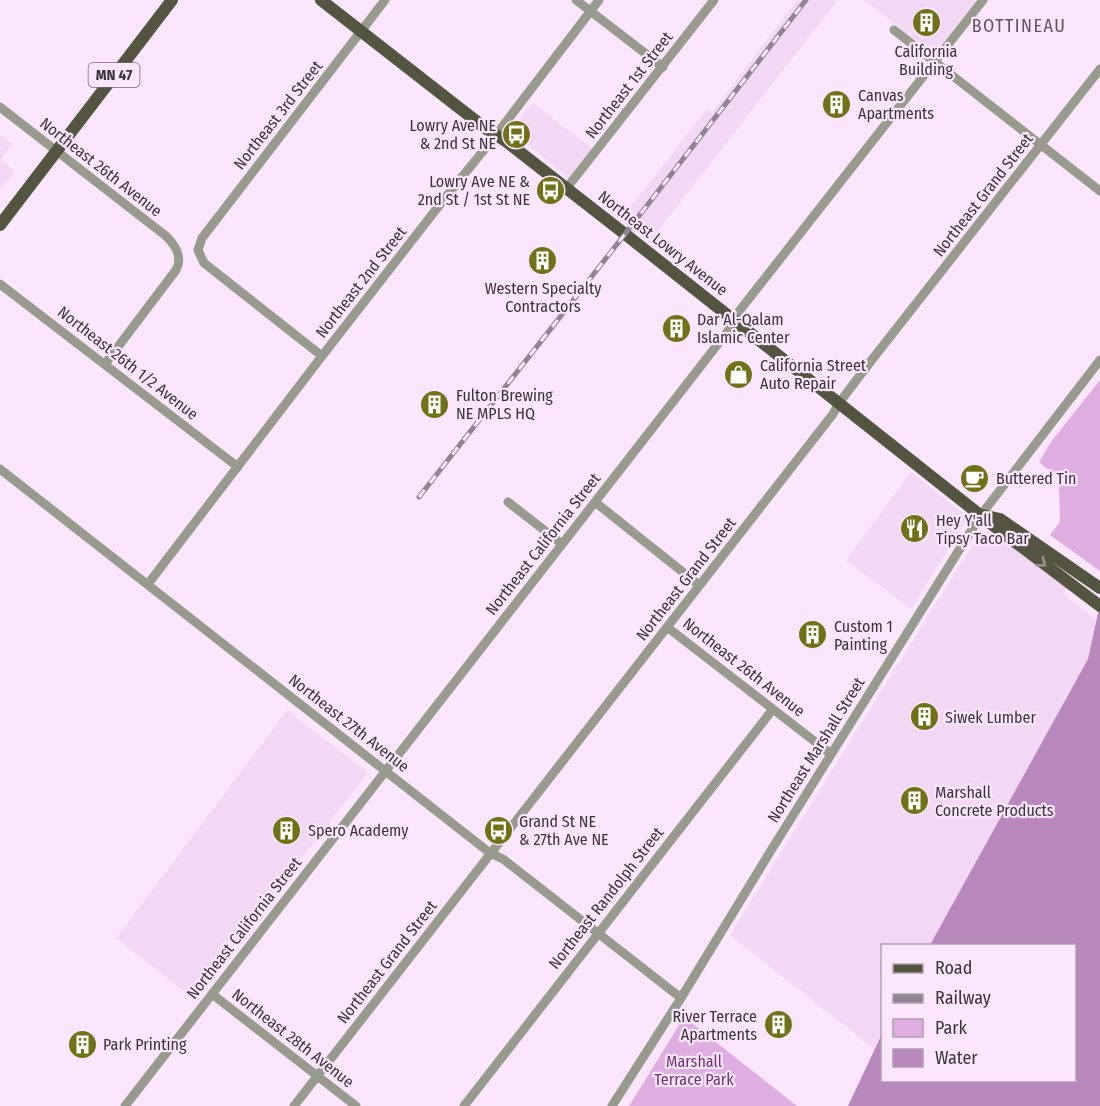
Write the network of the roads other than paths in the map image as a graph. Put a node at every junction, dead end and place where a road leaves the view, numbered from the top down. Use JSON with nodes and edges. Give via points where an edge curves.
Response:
{"nodes":[{"id":1,"x":172,"y":0,"type":"edge"},
{"id":2,"x":321,"y":0,"type":"edge"},
{"id":3,"x":385,"y":0,"type":"edge"},
{"id":4,"x":576,"y":0,"type":"edge"},
{"id":5,"x":599,"y":0,"type":"edge"},
{"id":6,"x":714,"y":0,"type":"edge"},
{"id":7,"x":983,"y":0,"type":"edge"},
{"id":8,"x":591,"y":11,"type":"junction"},
{"id":9,"x":894,"y":30,"type":"dead end"},
{"id":10,"x":361,"y":31,"type":"junction"},
{"id":11,"x":935,"y":63,"type":"junction"},
{"id":12,"x":663,"y":67,"type":"junction"},
{"id":13,"x":1100,"y":69,"type":"edge"},
{"id":14,"x":0,"y":107,"type":"edge"},
{"id":15,"x":496,"y":135,"type":"junction"},
{"id":16,"x":1041,"y":146,"type":"junction"},
{"id":17,"x":57,"y":151,"type":"junction"},
{"id":18,"x":566,"y":189,"type":"junction"},
{"id":19,"x":1100,"y":191,"type":"edge"},
{"id":20,"x":0,"y":225,"type":"edge"},
{"id":21,"x":0,"y":284,"type":"edge"},
{"id":22,"x":733,"y":319,"type":"junction"},
{"id":23,"x":322,"y":356,"type":"junction"},
{"id":24,"x":1100,"y":360,"type":"edge"},
{"id":25,"x":105,"y":364,"type":"junction"},
{"id":26,"x":839,"y":403,"type":"junction"},
{"id":27,"x":238,"y":467,"type":"junction"},
{"id":28,"x":0,"y":469,"type":"edge"},
{"id":29,"x":508,"y":502,"type":"dead end"},
{"id":30,"x":595,"y":502,"type":"junction"},
{"id":31,"x":981,"y":515,"type":"junction"},
{"id":32,"x":562,"y":544,"type":"junction"},
{"id":33,"x":148,"y":584,"type":"junction"},
{"id":34,"x":699,"y":585,"type":"junction"},
{"id":35,"x":1100,"y":588,"type":"edge"},
{"id":36,"x":1100,"y":606,"type":"edge"},
{"id":37,"x":667,"y":627,"type":"junction"},
{"id":38,"x":773,"y":709,"type":"junction"},
{"id":39,"x":831,"y":754,"type":"junction"},
{"id":40,"x":386,"y":771,"type":"junction"},
{"id":41,"x":490,"y":853,"type":"junction"},
{"id":42,"x":598,"y":933,"type":"junction"},
{"id":43,"x":212,"y":994,"type":"junction"},
{"id":44,"x":681,"y":998,"type":"junction"},
{"id":45,"x":317,"y":1076,"type":"junction"},
{"id":46,"x":125,"y":1106,"type":"edge"},
{"id":47,"x":294,"y":1106,"type":"edge"},
{"id":48,"x":356,"y":1106,"type":"edge"},
{"id":49,"x":464,"y":1106,"type":"edge"},
{"id":50,"x":612,"y":1106,"type":"edge"}],
"edges":[{"from":1,"to":17,"type":"main road","number":"MN 47"},
{"from":2,"to":10,"type":"main road","name":"Northeast Lowry Avenue"},
{"from":3,"to":10,"type":"street","name":"Northeast 3rd Street"},
{"from":4,"to":8,"type":"street"},
{"from":5,"to":8,"type":"street","name":"Northeast 2nd Street"},
{"from":6,"to":12,"type":"street","name":"Northeast 1st Street"},
{"from":7,"to":11,"type":"street","name":"Northeast California Street"},
{"from":8,"to":12,"type":"street"},
{"from":8,"to":15,"type":"street","name":"Northeast 2nd Street"},
{"from":9,"to":11,"type":"street"},
{"from":10,"to":15,"type":"main road","name":"Northeast Lowry Avenue"},
{"from":10,"to":23,"type":"street","name":"Northeast 3rd Street","via":[[202,238],[198,250],[204,263]]},
{"from":11,"to":16,"type":"street"},
{"from":11,"to":22,"type":"street","name":"Northeast California Street"},
{"from":12,"to":18,"type":"street","name":"Northeast 1st Street"},
{"from":13,"to":16,"type":"street","name":"Northeast Grand Street"},
{"from":14,"to":17,"type":"street","name":"Northeast 26th Avenue"},
{"from":15,"to":18,"type":"main road","name":"Northeast Lowry Avenue"},
{"from":15,"to":23,"type":"street","name":"Northeast 2nd Street"},
{"from":16,"to":19,"type":"street"},
{"from":16,"to":26,"type":"street","name":"Northeast Grand Street"},
{"from":17,"to":20,"type":"main road","number":"MN 47"},
{"from":17,"to":25,"type":"street","name":"Northeast 26th Avenue","via":[[166,236],[178,254],[180,263],[176,270]]},
{"from":18,"to":22,"type":"main road","name":"Northeast Lowry Avenue"},
{"from":21,"to":25,"type":"street","name":"Northeast 26th 1/2 Avenue"},
{"from":22,"to":26,"type":"main road","name":"Northeast Lowry Avenue"},
{"from":22,"to":30,"type":"street","name":"Northeast California Street","via":[[728,331]]},
{"from":23,"to":27,"type":"street","name":"Northeast 2nd Street"},
{"from":24,"to":31,"type":"street","name":"Northeast Marshall Street"},
{"from":25,"to":27,"type":"street","name":"Northeast 26th 1/2 Avenue"},
{"from":26,"to":31,"type":"main road","name":"Northeast Lowry Avenue"},
{"from":26,"to":34,"type":"street","name":"Northeast Grand Street"},
{"from":27,"to":33,"type":"street","name":"Northeast 2nd Street"},
{"from":28,"to":33,"type":"street","name":"Northeast 27th Avenue"},
{"from":29,"to":32,"type":"street"},
{"from":30,"to":32,"type":"street","name":"Northeast California Street"},
{"from":30,"to":34,"type":"street"},
{"from":31,"to":35,"type":"main road","name":"Northeast Lowry Avenue","via":[[1000,519]]},
{"from":31,"to":36,"type":"main road","name":"Northeast Lowry Avenue","one_way":true},
{"from":31,"to":39,"type":"street","name":"Northeast Marshall Street"},
{"from":32,"to":40,"type":"street","name":"Northeast California Street"},
{"from":33,"to":40,"type":"street","name":"Northeast 27th Avenue"},
{"from":34,"to":37,"type":"street","name":"Northeast Grand Street"},
{"from":37,"to":38,"type":"street","name":"Northeast 26th Avenue"},
{"from":37,"to":41,"type":"street","name":"Northeast Grand Street"},
{"from":38,"to":39,"type":"street","name":"Northeast 26th Avenue"},
{"from":38,"to":42,"type":"street","name":"Northeast Randolph Street"},
{"from":39,"to":44,"type":"street","name":"Northeast Marshall Street"},
{"from":40,"to":41,"type":"street","name":"Northeast 27th Avenue"},
{"from":40,"to":43,"type":"street","name":"Northeast California Street"},
{"from":41,"to":42,"type":"street","name":"Northeast 27th Avenue"},
{"from":41,"to":45,"type":"street","name":"Northeast Grand Street"},
{"from":42,"to":44,"type":"street","name":"Northeast 27th Avenue"},
{"from":42,"to":49,"type":"street","name":"Northeast Randolph Street"},
{"from":43,"to":45,"type":"street","name":"Northeast 28th Avenue"},
{"from":43,"to":46,"type":"street","name":"Northeast California Street"},
{"from":44,"to":50,"type":"street","name":"Northeast Marshall Street"},
{"from":45,"to":47,"type":"street","name":"Northeast Grand Street"},
{"from":45,"to":48,"type":"street","name":"Northeast 28th Avenue"}]}
